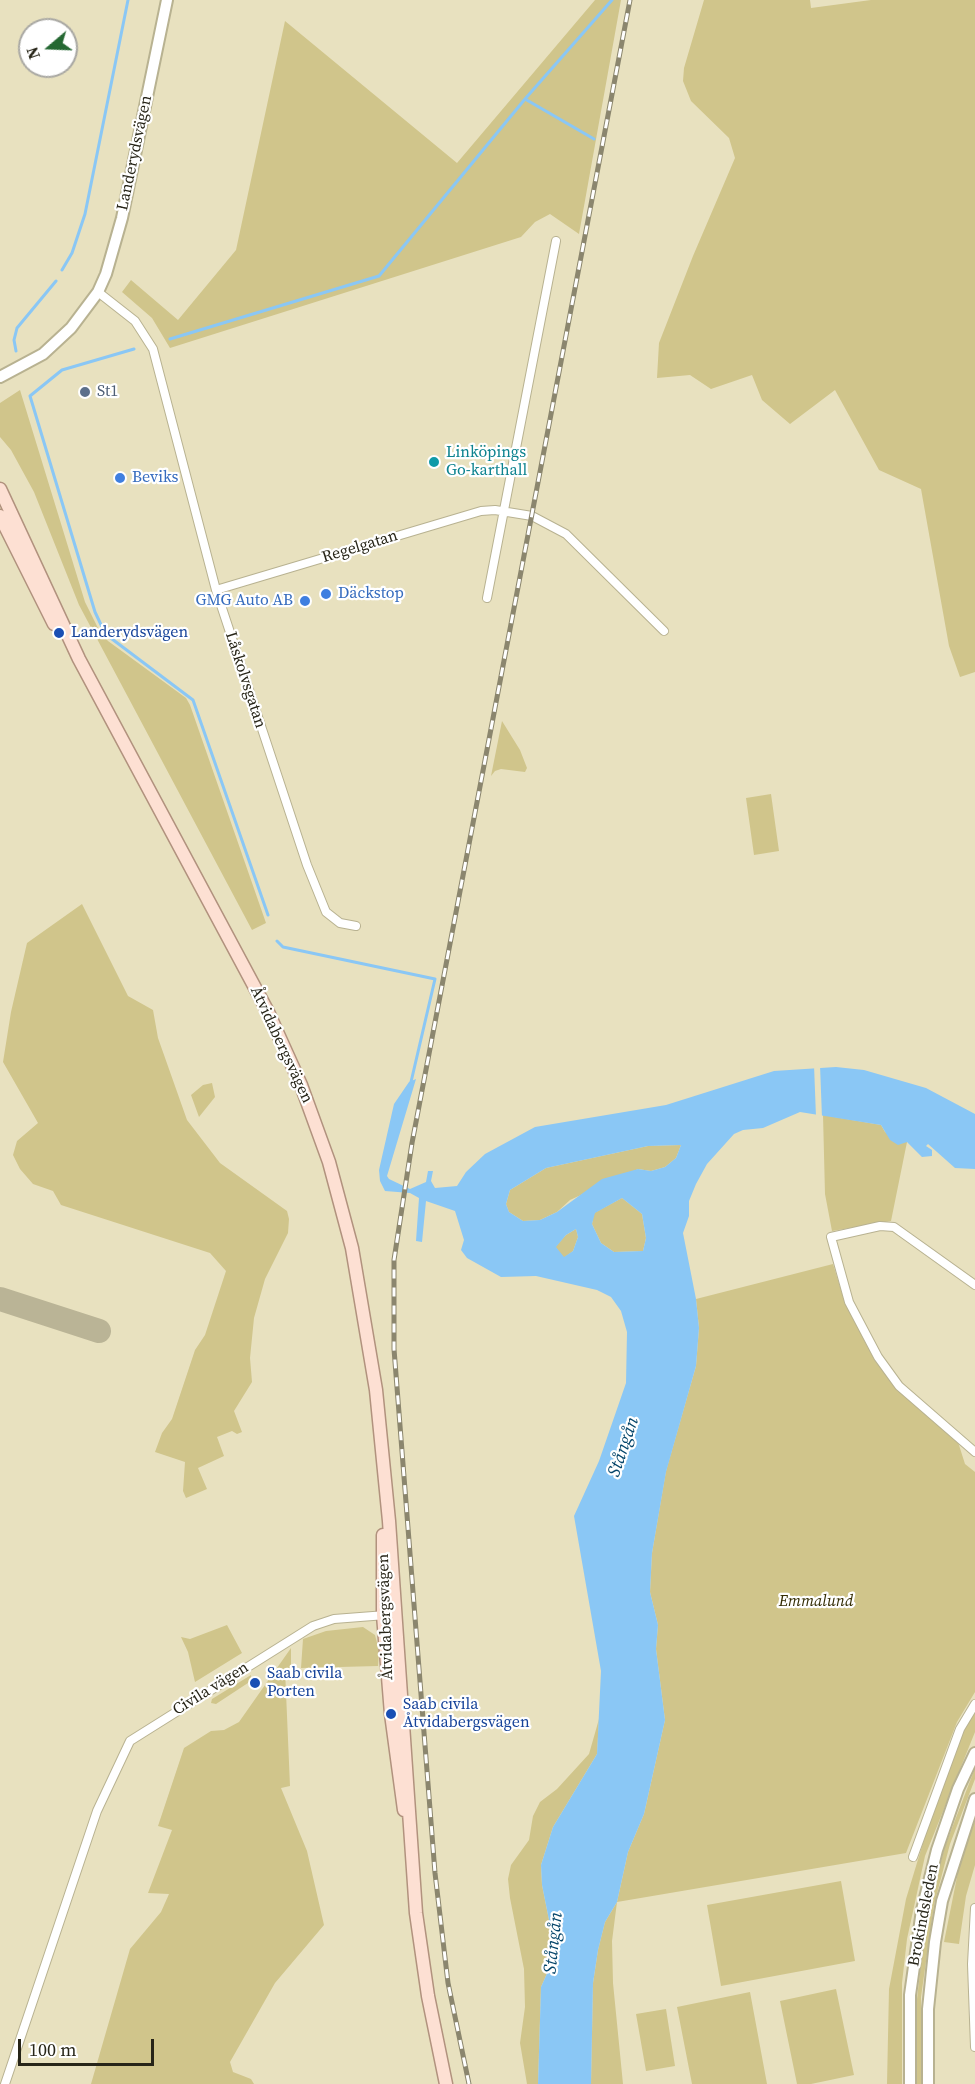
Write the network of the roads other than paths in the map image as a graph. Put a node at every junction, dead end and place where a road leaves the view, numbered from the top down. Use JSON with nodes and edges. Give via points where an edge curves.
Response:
{"nodes":[{"id":1,"x":167,"y":0,"type":"edge"},
{"id":2,"x":556,"y":241,"type":"dead end"},
{"id":3,"x":98,"y":292,"type":"junction"},
{"id":4,"x":0,"y":379,"type":"edge"},
{"id":5,"x":0,"y":489,"type":"edge"},
{"id":6,"x":504,"y":511,"type":"junction"},
{"id":7,"x":0,"y":516,"type":"edge"},
{"id":8,"x":216,"y":590,"type":"junction"},
{"id":9,"x":487,"y":598,"type":"dead end"},
{"id":10,"x":664,"y":631,"type":"dead end"},
{"id":11,"x":79,"y":660,"type":"junction"},
{"id":12,"x":356,"y":926,"type":"dead end"},
{"id":13,"x":975,"y":1285,"type":"edge"},
{"id":14,"x":975,"y":1452,"type":"edge"},
{"id":15,"x":390,"y":1614,"type":"junction"},
{"id":16,"x":975,"y":1704,"type":"edge"},
{"id":17,"x":975,"y":1753,"type":"edge"},
{"id":18,"x":975,"y":1799,"type":"edge"},
{"id":19,"x":913,"y":1857,"type":"dead end"},
{"id":20,"x":975,"y":1908,"type":"edge"},
{"id":21,"x":975,"y":2047,"type":"edge"},
{"id":22,"x":5,"y":2084,"type":"edge"},
{"id":23,"x":446,"y":2084,"type":"edge"},
{"id":24,"x":910,"y":2084,"type":"edge"},
{"id":25,"x":928,"y":2084,"type":"edge"}],
"edges":[{"from":1,"to":3,"type":"main road","name":"Landerydsvägen","via":[[122,218]]},
{"from":2,"to":6,"type":"street"},
{"from":3,"to":4,"type":"main road","name":"Landerydsvägen","via":[[52,346]]},
{"from":3,"to":8,"type":"street","name":"Låskolvsgatan","via":[[135,321],[153,349]]},
{"from":5,"to":11,"type":"main road","name":"Åtvidabergsvägen"},
{"from":6,"to":8,"type":"street","name":"Regelgatan","via":[[481,511]]},
{"from":6,"to":9,"type":"street"},
{"from":6,"to":10,"type":"street","name":"Regelgatan","via":[[543,520],[566,534]]},
{"from":7,"to":11,"type":"main road","name":"Åtvidabergsvägen","via":[[59,633]]},
{"from":8,"to":12,"type":"street","name":"Låskolvsgatan","via":[[321,903],[333,920]]},
{"from":11,"to":15,"type":"main road","name":"Åtvidabergsvägen","via":[[267,1012],[312,1113],[342,1210],[362,1294],[376,1390]]},
{"from":13,"to":14,"type":"street","via":[[894,1227],[880,1226],[831,1237],[849,1302],[878,1358],[900,1386]]},
{"from":15,"to":22,"type":"street","name":"Civila vägen","via":[[334,1619],[313,1626],[130,1741],[97,1810]]},
{"from":15,"to":23,"type":"main road","name":"Åtvidabergsvägen","via":[[413,1874],[428,1996]]},
{"from":16,"to":19,"type":"street","via":[[960,1729]]},
{"from":17,"to":24,"type":"main road","name":"Brokindsleden","via":[[937,1850],[922,1910],[910,1995]]},
{"from":18,"to":25,"type":"main road","name":"Brokindsleden","via":[[942,1901],[935,1942],[928,2009]]},
{"from":20,"to":21,"type":"street"}]}
